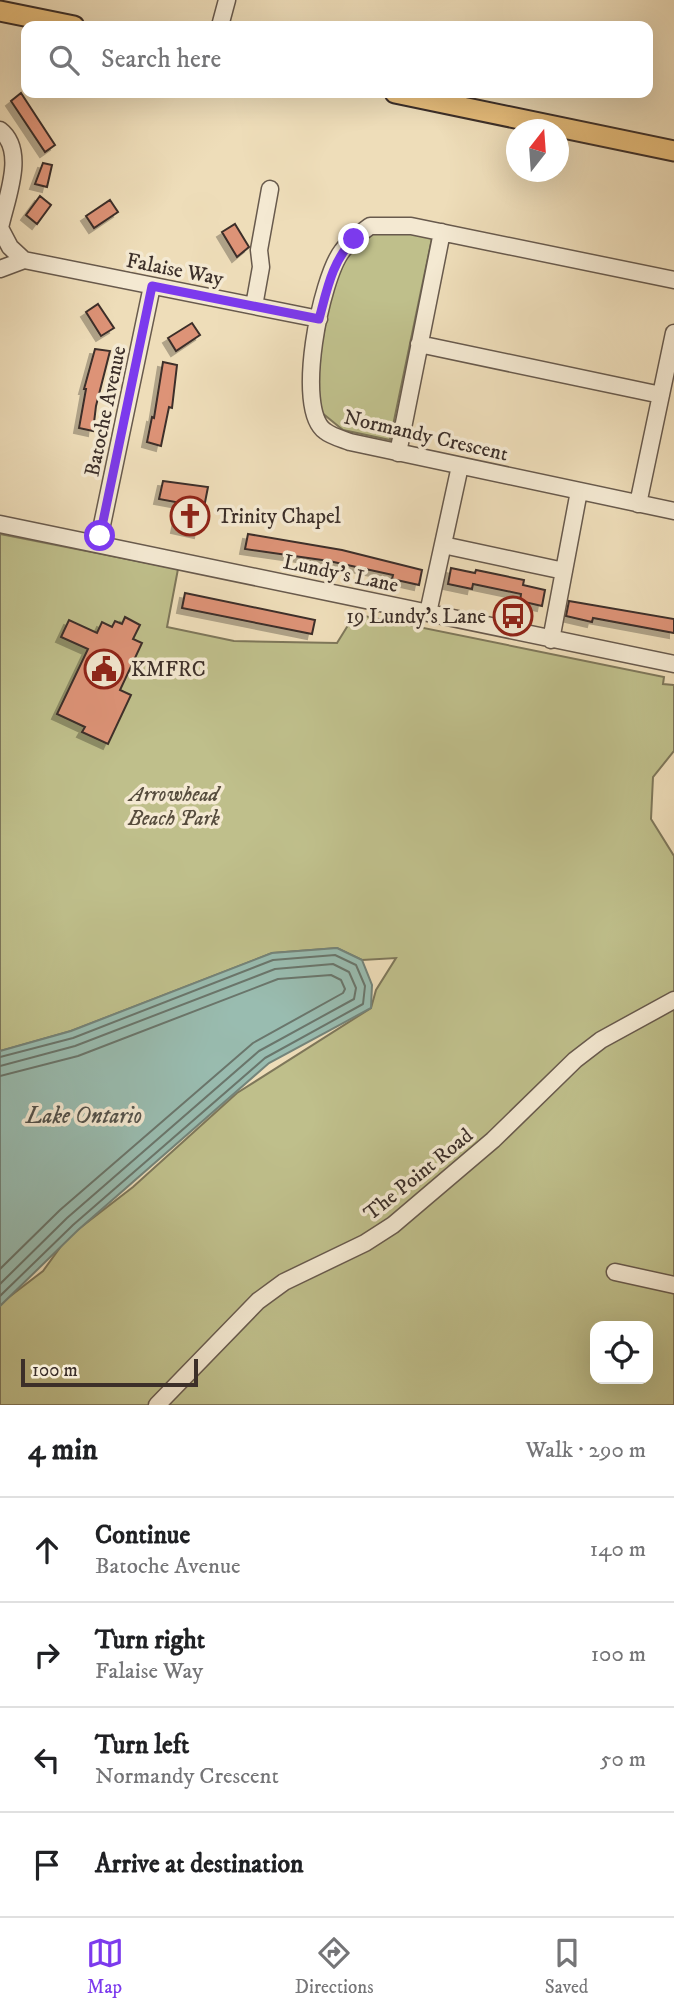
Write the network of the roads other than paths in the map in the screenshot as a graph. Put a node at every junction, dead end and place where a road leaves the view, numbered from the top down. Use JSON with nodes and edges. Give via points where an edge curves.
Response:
{"nodes":[{"id":1,"x":227,"y":0,"type":"edge"},
{"id":2,"x":0,"y":11,"type":"edge"},
{"id":3,"x":49,"y":21,"type":"edge"},
{"id":4,"x":221,"y":21,"type":"edge"},
{"id":5,"x":419,"y":98,"type":"edge"},
{"id":6,"x":0,"y":130,"type":"edge"},
{"id":7,"x":674,"y":151,"type":"edge"},
{"id":8,"x":270,"y":189,"type":"dead end"},
{"id":9,"x":0,"y":228,"type":"edge"},
{"id":10,"x":442,"y":232,"type":"junction"},
{"id":11,"x":24,"y":260,"type":"junction"},
{"id":12,"x":0,"y":269,"type":"edge"},
{"id":13,"x":674,"y":280,"type":"edge"},
{"id":14,"x":152,"y":286,"type":"junction"},
{"id":15,"x":254,"y":306,"type":"junction"},
{"id":16,"x":319,"y":319,"type":"junction"},
{"id":17,"x":674,"y":333,"type":"edge"},
{"id":18,"x":419,"y":344,"type":"junction"},
{"id":19,"x":661,"y":395,"type":"junction"},
{"id":20,"x":398,"y":453,"type":"junction"},
{"id":21,"x":460,"y":466,"type":"junction"},
{"id":22,"x":579,"y":491,"type":"junction"},
{"id":23,"x":638,"y":504,"type":"junction"},
{"id":24,"x":674,"y":511,"type":"edge"},
{"id":25,"x":0,"y":524,"type":"edge"},
{"id":26,"x":98,"y":544,"type":"junction"},
{"id":27,"x":443,"y":545,"type":"junction"},
{"id":28,"x":564,"y":571,"type":"junction"},
{"id":29,"x":428,"y":613,"type":"junction"},
{"id":30,"x":551,"y":640,"type":"junction"},
{"id":31,"x":674,"y":664,"type":"edge"},
{"id":32,"x":674,"y":1000,"type":"edge"},
{"id":33,"x":615,"y":1272,"type":"dead end"},
{"id":34,"x":674,"y":1285,"type":"edge"},
{"id":35,"x":157,"y":1405,"type":"edge"}],
"edges":[{"from":1,"to":4,"type":"street"},
{"from":2,"to":3,"type":"main road"},
{"from":5,"to":7,"type":"main road"},
{"from":6,"to":9,"type":"street","via":[[9,138],[15,155]]},
{"from":8,"to":15,"type":"street"},
{"from":9,"to":11,"type":"street"},
{"from":10,"to":13,"type":"street","name":"Normandy Crescent"},
{"from":10,"to":16,"type":"street","name":"Normandy Crescent","via":[[391,224],[370,226],[341,251]]},
{"from":10,"to":18,"type":"street"},
{"from":11,"to":12,"type":"street"},
{"from":11,"to":14,"type":"street","name":"Falaise Way"},
{"from":14,"to":15,"type":"street","name":"Falaise Way"},
{"from":14,"to":26,"type":"street","name":"Batoche Avenue"},
{"from":15,"to":16,"type":"street","name":"Falaise Way"},
{"from":16,"to":20,"type":"street","name":"Normandy Crescent","via":[[309,390],[312,410],[323,431]]},
{"from":17,"to":19,"type":"street"},
{"from":18,"to":19,"type":"street"},
{"from":18,"to":20,"type":"street"},
{"from":19,"to":23,"type":"street"},
{"from":20,"to":21,"type":"street","name":"Normandy Crescent"},
{"from":21,"to":22,"type":"street","name":"Normandy Crescent"},
{"from":21,"to":27,"type":"street"},
{"from":22,"to":23,"type":"street","name":"Normandy Crescent"},
{"from":22,"to":28,"type":"street"},
{"from":23,"to":24,"type":"street","name":"Normandy Crescent"},
{"from":25,"to":26,"type":"street","name":"Lundy's Lane"},
{"from":26,"to":29,"type":"street","name":"Lundy's Lane"},
{"from":27,"to":28,"type":"street"},
{"from":27,"to":29,"type":"street"},
{"from":28,"to":30,"type":"street"},
{"from":29,"to":30,"type":"street","name":"Lundy's Lane"},
{"from":30,"to":31,"type":"street","name":"Lundy's Lane"},
{"from":32,"to":35,"type":"street","name":"The Point Road","via":[[601,1040],[575,1060],[493,1140],[393,1225],[284,1282],[258,1301]]},
{"from":33,"to":34,"type":"street"}]}
